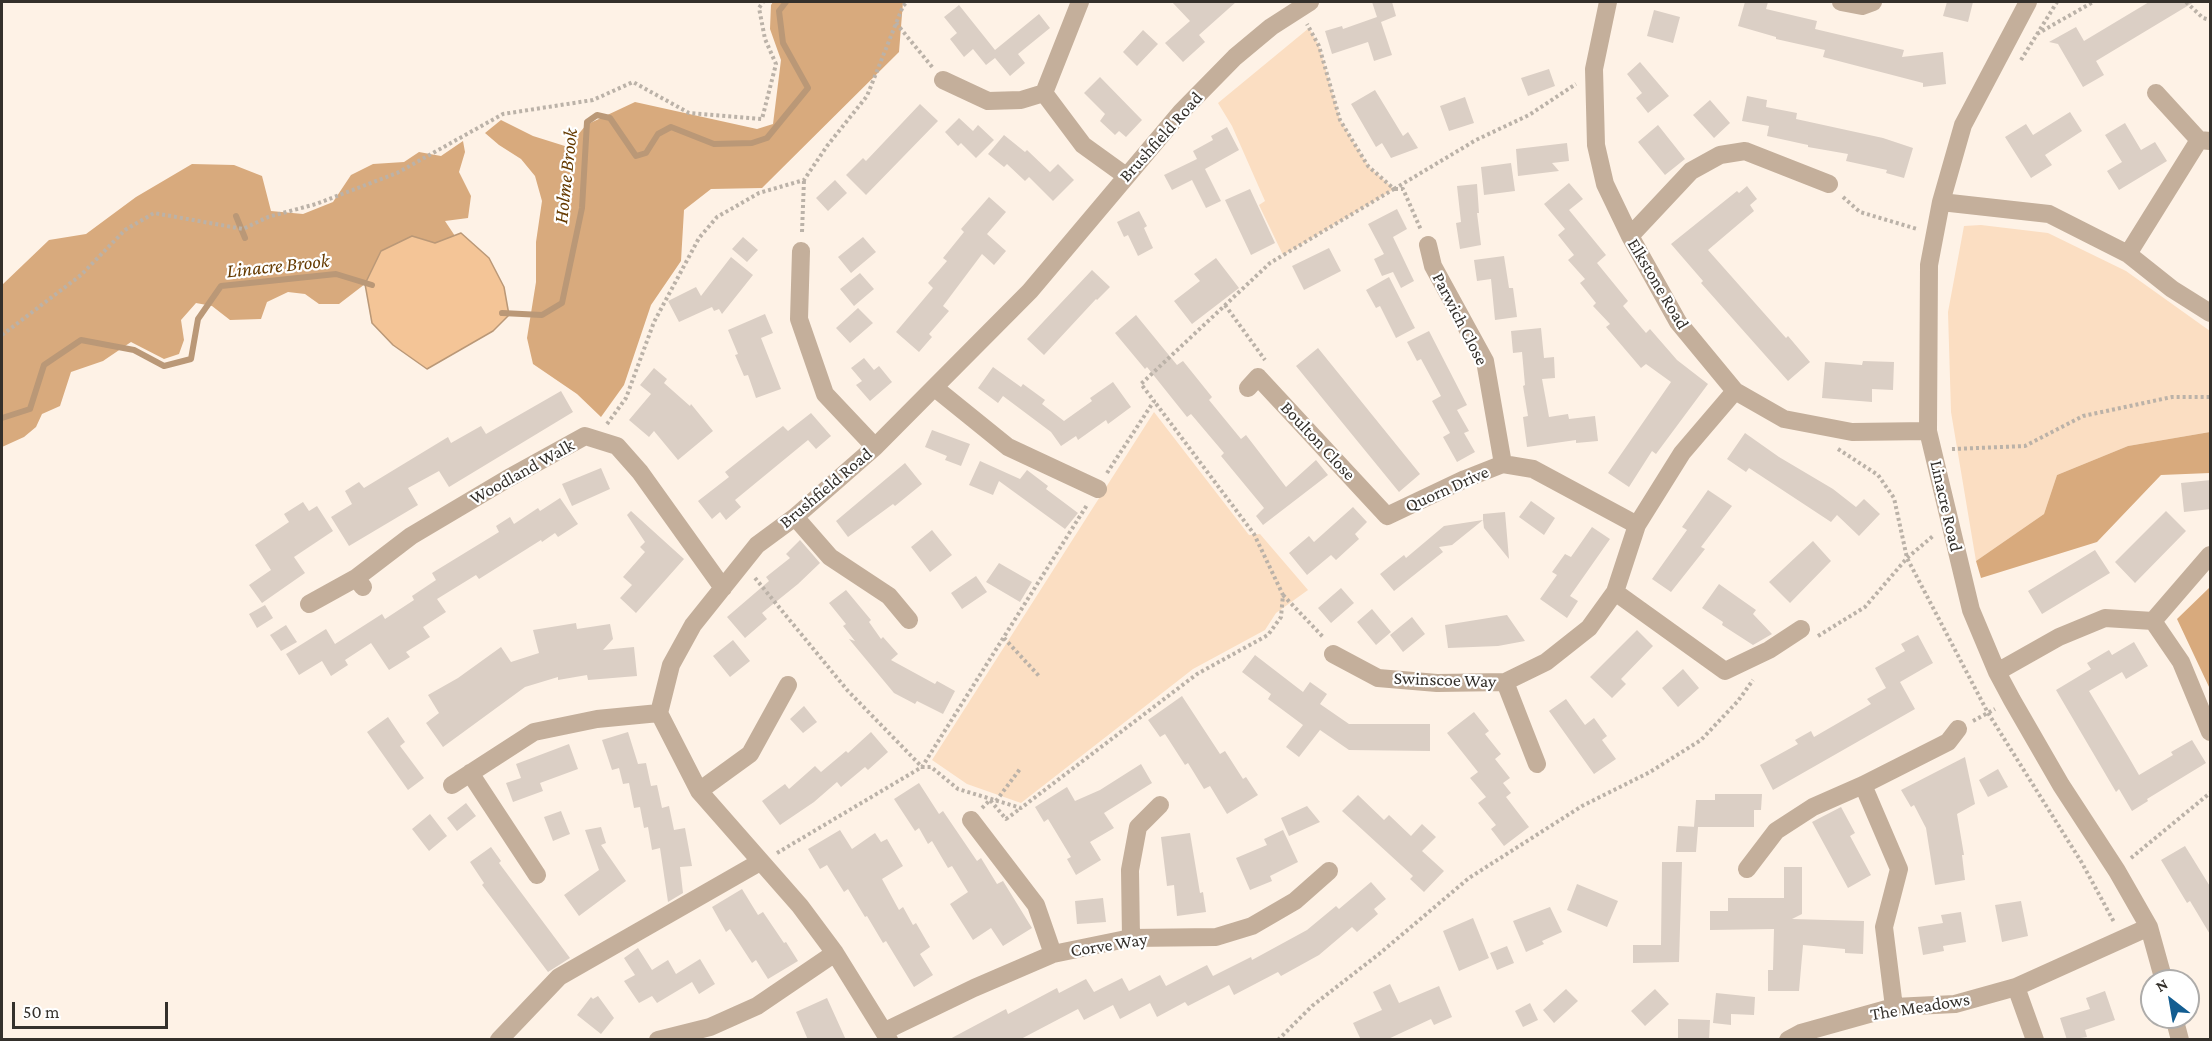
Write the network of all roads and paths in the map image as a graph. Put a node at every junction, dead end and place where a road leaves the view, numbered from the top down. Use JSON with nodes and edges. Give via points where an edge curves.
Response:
{"nodes":[{"id":1,"x":763,"y":2,"type":"edge"},
{"id":2,"x":907,"y":2,"type":"edge"},
{"id":3,"x":1080,"y":2,"type":"edge"},
{"id":4,"x":1608,"y":2,"type":"edge"},
{"id":5,"x":1841,"y":2,"type":"edge"},
{"id":6,"x":1873,"y":2,"type":"edge"},
{"id":7,"x":2028,"y":2,"type":"edge"},
{"id":8,"x":2093,"y":2,"type":"edge"},
{"id":9,"x":2186,"y":2,"type":"edge"},
{"id":10,"x":1304,"y":5,"type":"edge"},
{"id":11,"x":2211,"y":20,"type":"edge"},
{"id":12,"x":896,"y":23,"type":"junction"},
{"id":13,"x":2037,"y":35,"type":"dead end"},
{"id":14,"x":1594,"y":69,"type":"junction"},
{"id":15,"x":943,"y":80,"type":"joint"},
{"id":16,"x":1044,"y":93,"type":"junction"},
{"id":17,"x":2156,"y":93,"type":"dead end"},
{"id":18,"x":2205,"y":140,"type":"edge"},
{"id":19,"x":1126,"y":176,"type":"junction"},
{"id":20,"x":804,"y":180,"type":"junction"},
{"id":21,"x":1829,"y":184,"type":"joint"},
{"id":22,"x":1394,"y":189,"type":"junction"},
{"id":23,"x":1941,"y":202,"type":"junction"},
{"id":24,"x":1935,"y":234,"type":"junction"},
{"id":25,"x":1630,"y":236,"type":"junction"},
{"id":26,"x":1428,"y":245,"type":"joint"},
{"id":27,"x":801,"y":251,"type":"joint"},
{"id":28,"x":2128,"y":254,"type":"junction"},
{"id":29,"x":1225,"y":305,"type":"junction"},
{"id":30,"x":2211,"y":313,"type":"edge"},
{"id":31,"x":2,"y":335,"type":"edge"},
{"id":32,"x":1253,"y":382,"type":"joint"},
{"id":33,"x":935,"y":388,"type":"junction"},
{"id":34,"x":1735,"y":392,"type":"junction"},
{"id":35,"x":2211,"y":397,"type":"edge"},
{"id":36,"x":1154,"y":400,"type":"junction"},
{"id":37,"x":1928,"y":431,"type":"junction"},
{"id":38,"x":585,"y":436,"type":"junction"},
{"id":39,"x":875,"y":447,"type":"junction"},
{"id":40,"x":1835,"y":447,"type":"dead end"},
{"id":41,"x":1933,"y":450,"type":"junction"},
{"id":42,"x":1503,"y":465,"type":"junction"},
{"id":43,"x":1098,"y":489,"type":"junction"},
{"id":44,"x":1387,"y":516,"type":"joint"},
{"id":45,"x":795,"y":517,"type":"junction"},
{"id":46,"x":1950,"y":522,"type":"junction"},
{"id":47,"x":1637,"y":525,"type":"junction"},
{"id":48,"x":2211,"y":555,"type":"edge"},
{"id":49,"x":1907,"y":558,"type":"junction"},
{"id":50,"x":742,"y":564,"type":"junction"},
{"id":51,"x":723,"y":588,"type":"junction"},
{"id":52,"x":1615,"y":592,"type":"junction"},
{"id":53,"x":1283,"y":595,"type":"junction"},
{"id":54,"x":309,"y":604,"type":"dead end"},
{"id":55,"x":909,"y":620,"type":"dead end"},
{"id":56,"x":2153,"y":621,"type":"junction"},
{"id":57,"x":1808,"y":633,"type":"joint"},
{"id":58,"x":1004,"y":638,"type":"junction"},
{"id":59,"x":1333,"y":654,"type":"joint"},
{"id":60,"x":1997,"y":672,"type":"junction"},
{"id":61,"x":1039,"y":676,"type":"dead end"},
{"id":62,"x":1755,"y":677,"type":"dead end"},
{"id":63,"x":1505,"y":682,"type":"junction"},
{"id":64,"x":788,"y":685,"type":"dead end"},
{"id":65,"x":2012,"y":700,"type":"junction"},
{"id":66,"x":659,"y":713,"type":"junction"},
{"id":67,"x":1988,"y":713,"type":"junction"},
{"id":68,"x":1958,"y":729,"type":"joint"},
{"id":69,"x":2211,"y":732,"type":"edge"},
{"id":70,"x":1537,"y":764,"type":"dead end"},
{"id":71,"x":922,"y":767,"type":"junction"},
{"id":72,"x":1020,"y":769,"type":"dead end"},
{"id":73,"x":470,"y":773,"type":"junction"},
{"id":74,"x":452,"y":785,"type":"dead end"},
{"id":75,"x":1863,"y":786,"type":"junction"},
{"id":76,"x":699,"y":791,"type":"junction"},
{"id":77,"x":2211,"y":793,"type":"edge"},
{"id":78,"x":990,"y":800,"type":"junction"},
{"id":79,"x":996,"y":801,"type":"junction"},
{"id":80,"x":1160,"y":805,"type":"dead end"},
{"id":81,"x":1021,"y":808,"type":"junction"},
{"id":82,"x":971,"y":820,"type":"dead end"},
{"id":83,"x":760,"y":862,"type":"junction"},
{"id":84,"x":1747,"y":869,"type":"dead end"},
{"id":85,"x":1329,"y":871,"type":"dead end"},
{"id":86,"x":537,"y":875,"type":"dead end"},
{"id":87,"x":2123,"y":882,"type":"junction"},
{"id":88,"x":2100,"y":894,"type":"junction"},
{"id":89,"x":2149,"y":927,"type":"junction"},
{"id":90,"x":1131,"y":938,"type":"junction"},
{"id":91,"x":2123,"y":940,"type":"junction"},
{"id":92,"x":835,"y":954,"type":"junction"},
{"id":93,"x":1053,"y":954,"type":"junction"},
{"id":94,"x":2161,"y":969,"type":"edge"},
{"id":95,"x":2016,"y":987,"type":"junction"},
{"id":96,"x":1894,"y":1007,"type":"junction"},
{"id":97,"x":887,"y":1035,"type":"edge"},
{"id":98,"x":499,"y":1040,"type":"edge"},
{"id":99,"x":658,"y":1040,"type":"edge"},
{"id":100,"x":1278,"y":1040,"type":"edge"},
{"id":101,"x":1788,"y":1040,"type":"edge"},
{"id":102,"x":2035,"y":1040,"type":"edge"}],
"edges":[{"from":1,"to":31,"type":"path","via":[[759,8],[765,39],[776,64],[762,118],[689,113],[633,82],[593,100],[504,114],[397,173],[243,229],[154,213],[125,230],[81,275]]},
{"from":2,"to":12,"type":"path"},
{"from":3,"to":16,"type":"street"},
{"from":4,"to":14,"type":"street","name":"Elkstone Road"},
{"from":5,"to":6,"type":"street","via":[[1862,6]]},
{"from":7,"to":23,"type":"street","name":"Linacre Road","via":[[1963,125]]},
{"from":8,"to":13,"type":"path"},
{"from":9,"to":11,"type":"path","via":[[2203,18]]},
{"from":10,"to":19,"type":"street","name":"Brushfield Road","via":[[1235,57]]},
{"from":10,"to":22,"type":"path","via":[[1340,120],[1368,166]]},
{"from":12,"to":15,"type":"path"},
{"from":12,"to":20,"type":"path","via":[[867,96]]},
{"from":14,"to":22,"type":"path","via":[[1529,115],[1476,140]]},
{"from":14,"to":25,"type":"street","name":"Elkstone Road","via":[[1596,145],[1605,184]]},
{"from":15,"to":16,"type":"street","via":[[988,101],[1021,100]]},
{"from":16,"to":19,"type":"street","via":[[1083,145]]},
{"from":17,"to":18,"type":"street"},
{"from":18,"to":28,"type":"street"},
{"from":19,"to":33,"type":"street","name":"Brushfield Road","via":[[1030,291]]},
{"from":20,"to":27,"type":"path"},
{"from":20,"to":38,"type":"path","via":[[759,194],[717,217],[699,238],[654,322],[626,398],[608,424]]},
{"from":21,"to":24,"type":"path","via":[[1860,213]]},
{"from":21,"to":25,"type":"street","via":[[1745,151],[1720,154],[1691,171]]},
{"from":22,"to":26,"type":"path","via":[[1403,189]]},
{"from":22,"to":29,"type":"path","via":[[1270,263]]},
{"from":23,"to":24,"type":"street","name":"Linacre Road"},
{"from":23,"to":28,"type":"street","via":[[2049,214]]},
{"from":24,"to":37,"type":"street","name":"Linacre Road","via":[[1929,265]]},
{"from":25,"to":34,"type":"street","name":"Elkstone Road","via":[[1678,322]]},
{"from":26,"to":42,"type":"street","name":"Parwich Close","via":[[1433,266],[1485,361]]},
{"from":27,"to":39,"type":"street","via":[[799,319],[825,394]]},
{"from":28,"to":30,"type":"street"},
{"from":29,"to":32,"type":"path","via":[[1268,364]]},
{"from":29,"to":36,"type":"path","via":[[1141,384]]},
{"from":32,"to":44,"type":"street","name":"Boulton Close"},
{"from":33,"to":39,"type":"street","name":"Brushfield Road"},
{"from":33,"to":43,"type":"street","via":[[1008,447]]},
{"from":34,"to":37,"type":"street","name":"Elkstone Road","via":[[1784,418],[1801,422],[1852,432]]},
{"from":34,"to":47,"type":"street","name":"Swinscoe Way","via":[[1682,453]]},
{"from":35,"to":41,"type":"path","via":[[2172,397],[2083,416],[2025,446]]},
{"from":36,"to":43,"type":"path"},
{"from":36,"to":53,"type":"path","via":[[1254,534]]},
{"from":37,"to":41,"type":"street","name":"Linacre Road"},
{"from":38,"to":51,"type":"street","name":"Woodland Walk","via":[[616,446],[640,472]]},
{"from":38,"to":54,"type":"street","name":"Woodland Walk","via":[[411,536],[359,583]]},
{"from":39,"to":45,"type":"street","name":"Brushfield Road"},
{"from":40,"to":49,"type":"path","via":[[1878,476],[1894,498]]},
{"from":41,"to":46,"type":"street","name":"Linacre Road"},
{"from":42,"to":44,"type":"street","name":"Quorn Drive"},
{"from":42,"to":47,"type":"street","name":"Quorn Drive","via":[[1533,469]]},
{"from":43,"to":58,"type":"path"},
{"from":45,"to":50,"type":"street","name":"Brushfield Road","via":[[757,545]]},
{"from":45,"to":55,"type":"street","via":[[830,557],[889,596]]},
{"from":46,"to":49,"type":"path"},
{"from":46,"to":60,"type":"street","name":"Linacre Road","via":[[1971,610]]},
{"from":47,"to":52,"type":"street","name":"Swinscoe Way"},
{"from":48,"to":56,"type":"street"},
{"from":49,"to":57,"type":"path","via":[[1865,607]]},
{"from":49,"to":67,"type":"path"},
{"from":50,"to":51,"type":"street","name":"Brushfield Road"},
{"from":50,"to":71,"type":"path","via":[[848,691]]},
{"from":51,"to":66,"type":"street","name":"Brushfield Road","via":[[693,626],[671,665]]},
{"from":52,"to":57,"type":"street","via":[[1725,670]]},
{"from":52,"to":63,"type":"street","name":"Swinscoe Way","via":[[1589,628],[1546,663]]},
{"from":53,"to":59,"type":"path","via":[[1328,642]]},
{"from":53,"to":81,"type":"path","via":[[1281,617],[1268,635],[1197,674]]},
{"from":56,"to":60,"type":"street","via":[[2105,618],[2060,637]]},
{"from":56,"to":69,"type":"street","via":[[2181,662]]},
{"from":58,"to":61,"type":"path"},
{"from":58,"to":71,"type":"path"},
{"from":59,"to":63,"type":"street","name":"Swinscoe Way","via":[[1378,678],[1437,683]]},
{"from":60,"to":65,"type":"street","name":"Linacre Road"},
{"from":62,"to":100,"type":"path","via":[[1701,740],[1650,772],[1582,806],[1469,878],[1312,1006]]},
{"from":63,"to":70,"type":"street"},
{"from":64,"to":76,"type":"street","via":[[750,754]]},
{"from":65,"to":67,"type":"path"},
{"from":65,"to":87,"type":"street","name":"Linacre Road"},
{"from":66,"to":73,"type":"street","via":[[597,719],[534,732]]},
{"from":66,"to":76,"type":"street"},
{"from":67,"to":68,"type":"path"},
{"from":67,"to":88,"type":"path"},
{"from":68,"to":75,"type":"street","via":[[1948,742]]},
{"from":71,"to":78,"type":"path","via":[[931,767],[958,789]]},
{"from":71,"to":83,"type":"path"},
{"from":72,"to":79,"type":"path"},
{"from":73,"to":74,"type":"street"},
{"from":73,"to":86,"type":"street"},
{"from":75,"to":84,"type":"street","via":[[1813,807],[1776,831]]},
{"from":75,"to":96,"type":"street","via":[[1899,869],[1884,927]]},
{"from":76,"to":83,"type":"street"},
{"from":77,"to":87,"type":"path","via":[[2130,859],[2138,873]]},
{"from":78,"to":79,"type":"path"},
{"from":78,"to":81,"type":"path","via":[[1006,819]]},
{"from":79,"to":81,"type":"path"},
{"from":80,"to":90,"type":"street","via":[[1138,827],[1130,870]]},
{"from":82,"to":93,"type":"street","via":[[1036,905]]},
{"from":83,"to":92,"type":"street","via":[[800,906]]},
{"from":83,"to":98,"type":"street","via":[[560,977]]},
{"from":85,"to":90,"type":"street","name":"Corve Way","via":[[1295,901],[1252,926],[1215,937]]},
{"from":87,"to":88,"type":"path"},
{"from":87,"to":89,"type":"street","name":"Linacre Road"},
{"from":88,"to":91,"type":"path"},
{"from":89,"to":91,"type":"street","name":"The Meadows"},
{"from":89,"to":94,"type":"street","name":"Linacre Road"},
{"from":90,"to":93,"type":"street","name":"Corve Way"},
{"from":91,"to":95,"type":"street","name":"The Meadows"},
{"from":92,"to":97,"type":"street"},
{"from":92,"to":99,"type":"street","via":[[757,1005],[710,1027]]},
{"from":93,"to":97,"type":"street","name":"Corve Way","via":[[974,988]]},
{"from":95,"to":96,"type":"street","name":"The Meadows","via":[[1955,1004]]},
{"from":95,"to":102,"type":"street"},
{"from":96,"to":101,"type":"street","name":"The Meadows"}]}
